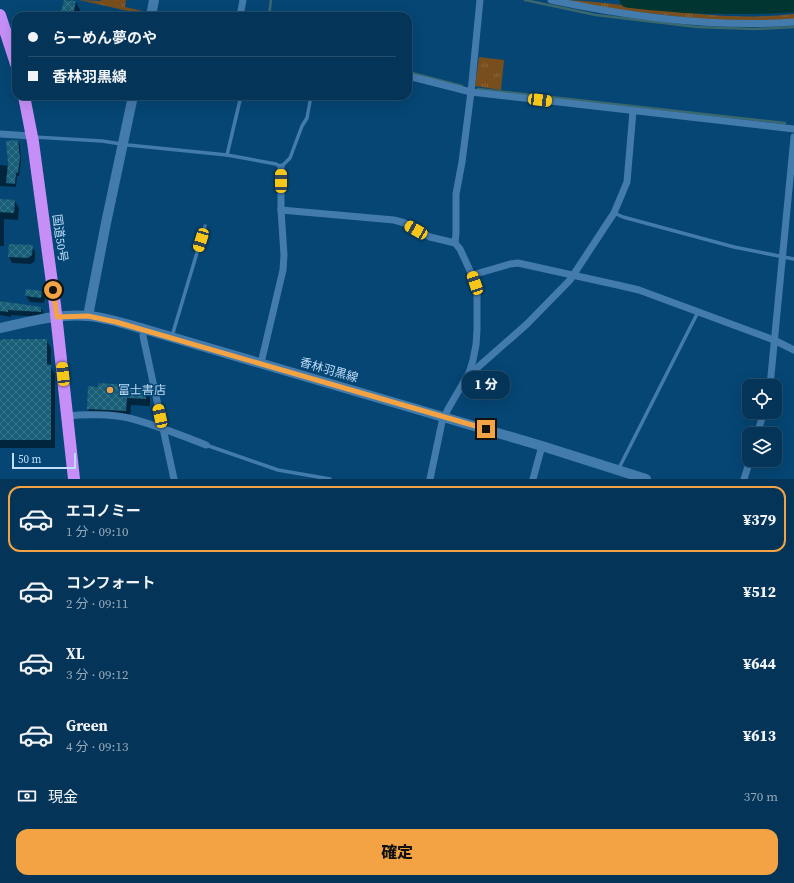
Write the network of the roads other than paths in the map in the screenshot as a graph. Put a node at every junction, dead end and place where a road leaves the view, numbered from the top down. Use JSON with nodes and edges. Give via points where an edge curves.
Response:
{"nodes":[{"id":1,"x":154,"y":0,"type":"edge"},
{"id":2,"x":243,"y":0,"type":"edge"},
{"id":3,"x":480,"y":0,"type":"edge"},
{"id":4,"x":551,"y":0,"type":"edge"},
{"id":5,"x":152,"y":12,"type":"edge"},
{"id":6,"x":241,"y":12,"type":"edge"},
{"id":7,"x":794,"y":22,"type":"edge"},
{"id":8,"x":5,"y":26,"type":"edge"},
{"id":9,"x":12,"y":50,"type":"edge"},
{"id":10,"x":412,"y":77,"type":"edge"},
{"id":11,"x":471,"y":92,"type":"junction"},
{"id":12,"x":25,"y":100,"type":"edge"},
{"id":13,"x":132,"y":100,"type":"edge"},
{"id":14,"x":240,"y":100,"type":"edge"},
{"id":15,"x":310,"y":100,"type":"edge"},
{"id":16,"x":633,"y":111,"type":"junction"},
{"id":17,"x":794,"y":129,"type":"edge"},
{"id":18,"x":0,"y":134,"type":"edge"},
{"id":19,"x":32,"y":136,"type":"junction"},
{"id":20,"x":794,"y":137,"type":"edge"},
{"id":21,"x":123,"y":144,"type":"junction"},
{"id":22,"x":227,"y":155,"type":"junction"},
{"id":23,"x":281,"y":167,"type":"junction"},
{"id":24,"x":281,"y":210,"type":"junction"},
{"id":25,"x":614,"y":213,"type":"junction"},
{"id":26,"x":205,"y":226,"type":"dead end"},
{"id":27,"x":455,"y":243,"type":"junction"},
{"id":28,"x":783,"y":257,"type":"junction"},
{"id":29,"x":794,"y":259,"type":"edge"},
{"id":30,"x":472,"y":275,"type":"junction"},
{"id":31,"x":574,"y":275,"type":"junction"},
{"id":32,"x":698,"y":312,"type":"junction"},
{"id":33,"x":88,"y":316,"type":"junction"},
{"id":34,"x":57,"y":317,"type":"junction"},
{"id":35,"x":0,"y":328,"type":"edge"},
{"id":36,"x":144,"y":329,"type":"junction"},
{"id":37,"x":172,"y":337,"type":"junction"},
{"id":38,"x":774,"y":340,"type":"junction"},
{"id":39,"x":794,"y":350,"type":"edge"},
{"id":40,"x":261,"y":363,"type":"junction"},
{"id":41,"x":469,"y":373,"type":"junction"},
{"id":42,"x":771,"y":379,"type":"edge"},
{"id":43,"x":67,"y":416,"type":"junction"},
{"id":44,"x":444,"y":417,"type":"junction"},
{"id":45,"x":163,"y":428,"type":"junction"},
{"id":46,"x":206,"y":445,"type":"joint"},
{"id":47,"x":542,"y":446,"type":"junction"},
{"id":48,"x":748,"y":467,"type":"edge"},
{"id":49,"x":618,"y":470,"type":"junction"},
{"id":50,"x":74,"y":479,"type":"edge"},
{"id":51,"x":174,"y":479,"type":"edge"},
{"id":52,"x":328,"y":479,"type":"edge"},
{"id":53,"x":430,"y":479,"type":"edge"},
{"id":54,"x":533,"y":479,"type":"edge"},
{"id":55,"x":646,"y":479,"type":"edge"},
{"id":56,"x":744,"y":479,"type":"edge"}],
"edges":[{"from":1,"to":5,"type":"main road"},
{"from":2,"to":6,"type":"street"},
{"from":3,"to":11,"type":"street"},
{"from":4,"to":7,"type":"street","via":[[596,10],[712,23]]},
{"from":8,"to":9,"type":"highway"},
{"from":10,"to":11,"type":"street"},
{"from":11,"to":16,"type":"street"},
{"from":11,"to":27,"type":"street","via":[[456,194]]},
{"from":12,"to":19,"type":"highway","name":"国道50号"},
{"from":13,"to":21,"type":"main road"},
{"from":14,"to":22,"type":"lane"},
{"from":15,"to":23,"type":"lane","via":[[307,118],[290,158]]},
{"from":16,"to":17,"type":"street"},
{"from":16,"to":25,"type":"street","via":[[627,182]]},
{"from":18,"to":19,"type":"street"},
{"from":19,"to":21,"type":"lane"},
{"from":19,"to":34,"type":"highway","name":"国道50号"},
{"from":20,"to":28,"type":"street"},
{"from":21,"to":22,"type":"lane"},
{"from":21,"to":33,"type":"main road"},
{"from":22,"to":23,"type":"lane"},
{"from":23,"to":24,"type":"street"},
{"from":24,"to":27,"type":"street","via":[[394,220],[430,237]]},
{"from":24,"to":40,"type":"street","via":[[283,270]]},
{"from":25,"to":28,"type":"lane","via":[[623,218],[734,247]]},
{"from":25,"to":31,"type":"street"},
{"from":26,"to":37,"type":"lane"},
{"from":27,"to":30,"type":"street"},
{"from":28,"to":29,"type":"lane"},
{"from":28,"to":38,"type":"street"},
{"from":30,"to":31,"type":"street","via":[[518,263]]},
{"from":30,"to":41,"type":"street","via":[[477,293],[477,330]]},
{"from":31,"to":32,"type":"street","via":[[639,290]]},
{"from":31,"to":41,"type":"street","via":[[527,324]]},
{"from":32,"to":38,"type":"street"},
{"from":32,"to":49,"type":"lane"},
{"from":33,"to":34,"type":"main road","name":"香林羽黒線"},
{"from":33,"to":36,"type":"main road","name":"香林羽黒線"},
{"from":34,"to":35,"type":"main road","name":"香林羽黒線"},
{"from":34,"to":43,"type":"highway","name":"国道50号"},
{"from":36,"to":37,"type":"main road","name":"香林羽黒線"},
{"from":36,"to":45,"type":"street","via":[[143,336]]},
{"from":37,"to":40,"type":"main road","name":"香林羽黒線"},
{"from":38,"to":39,"type":"street"},
{"from":38,"to":42,"type":"street"},
{"from":40,"to":44,"type":"main road","name":"香林羽黒線"},
{"from":41,"to":44,"type":"street"},
{"from":43,"to":45,"type":"street","via":[[118,416]]},
{"from":43,"to":50,"type":"highway","name":"国道50号"},
{"from":44,"to":47,"type":"main road","name":"香林羽黒線"},
{"from":44,"to":53,"type":"street"},
{"from":45,"to":46,"type":"street"},
{"from":45,"to":51,"type":"street"},
{"from":46,"to":52,"type":"lane","via":[[278,470]]},
{"from":47,"to":49,"type":"main road","name":"香林羽黒線"},
{"from":47,"to":54,"type":"street"},
{"from":48,"to":56,"type":"street"},
{"from":49,"to":55,"type":"main road","name":"香林羽黒線"}]}
